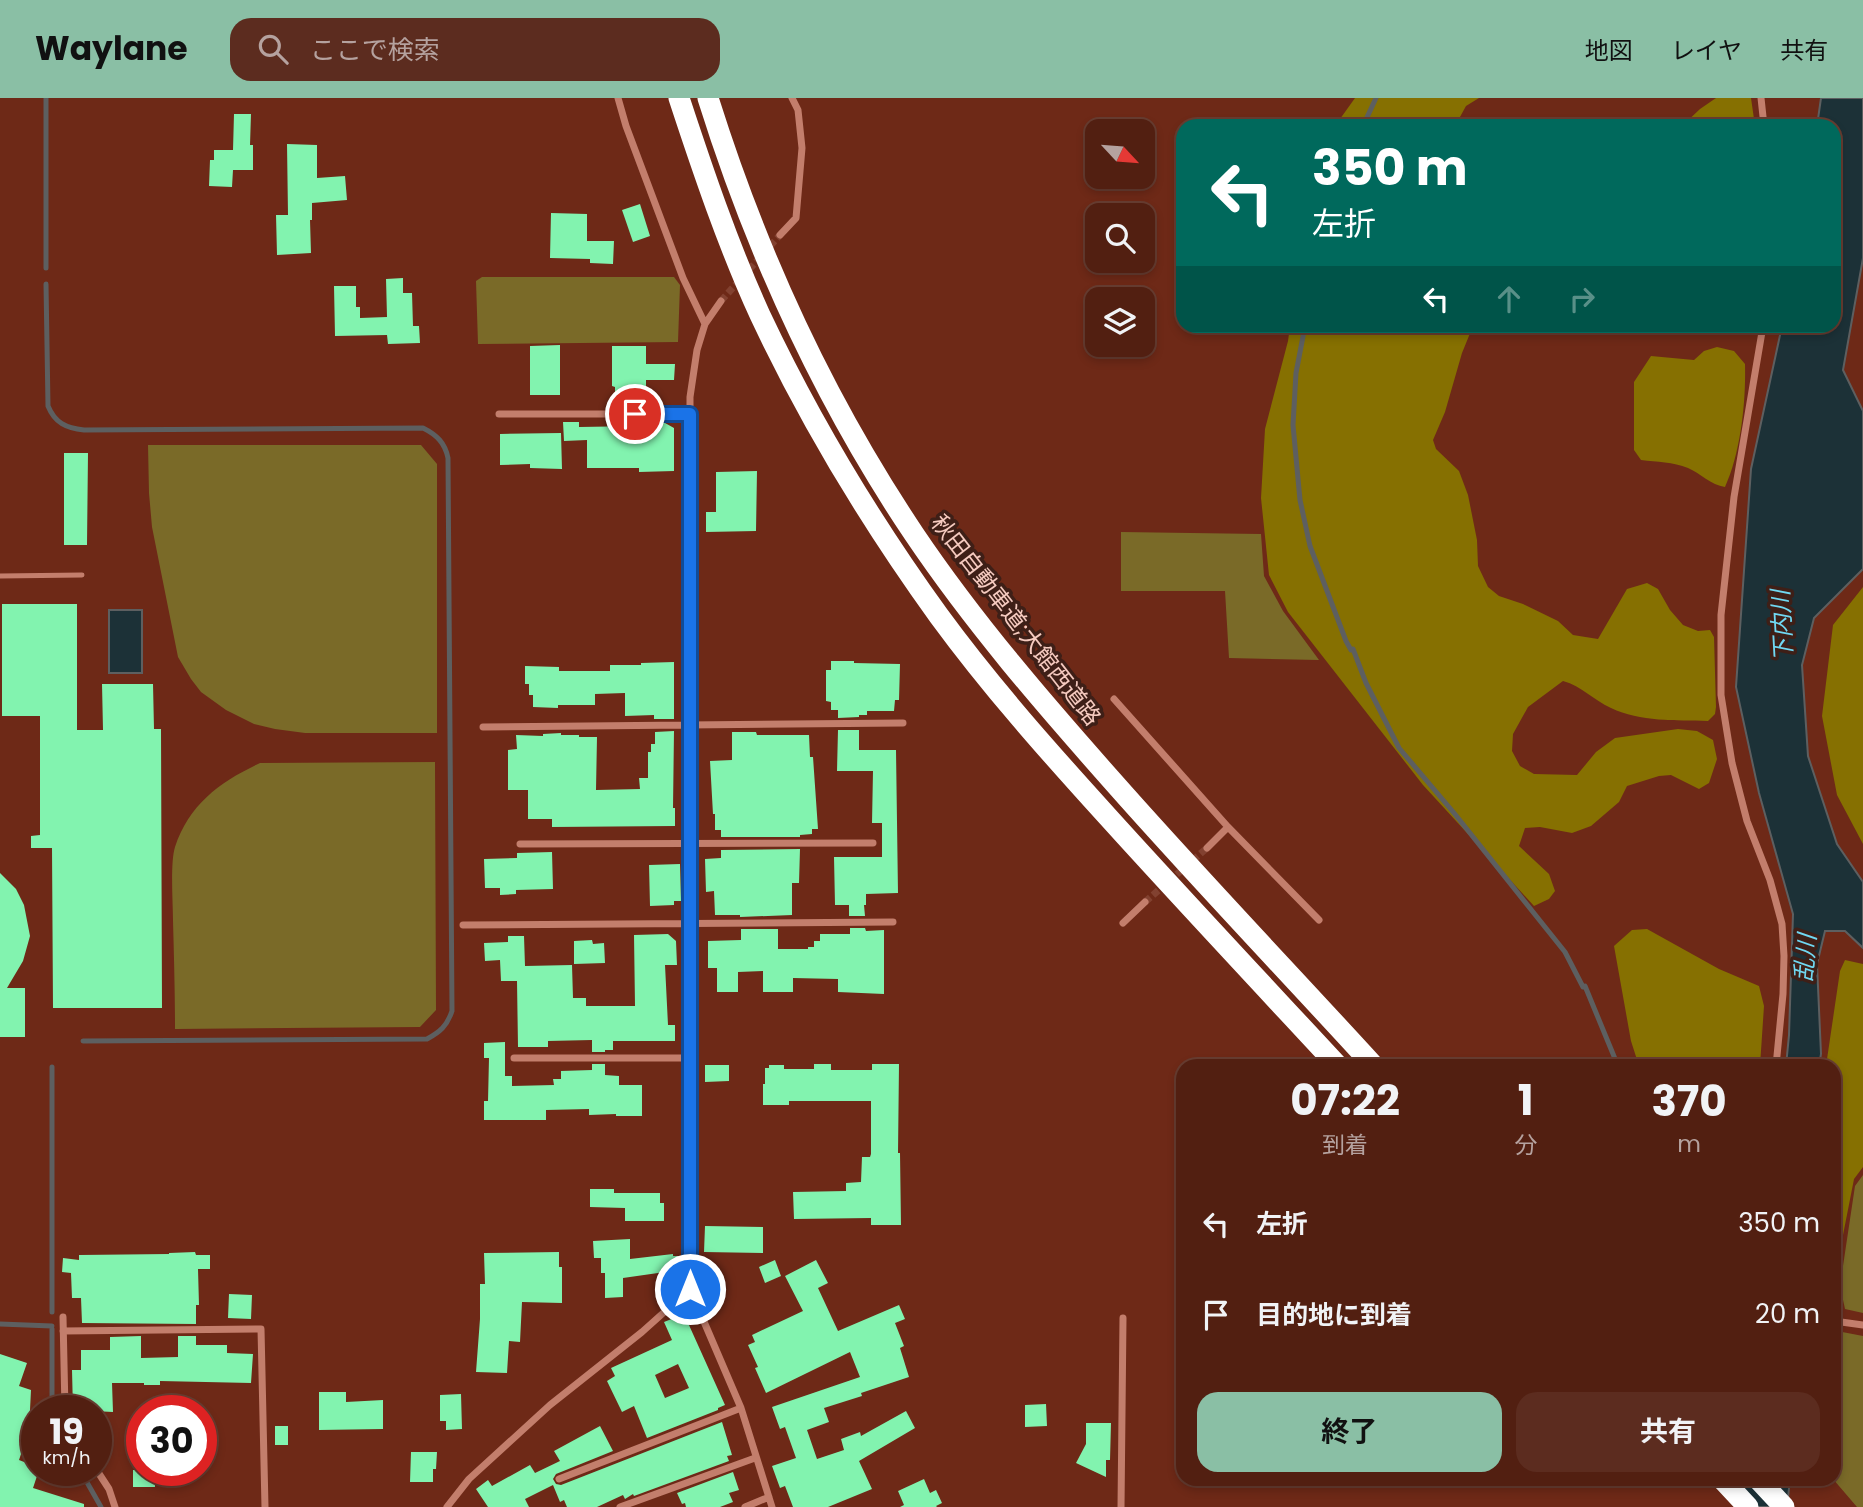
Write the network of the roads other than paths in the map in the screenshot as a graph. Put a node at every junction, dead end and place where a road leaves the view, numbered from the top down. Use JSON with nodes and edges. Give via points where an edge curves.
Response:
{"nodes":[{"id":1,"x":618,"y":98,"type":"edge"},
{"id":2,"x":679,"y":98,"type":"edge"},
{"id":3,"x":708,"y":98,"type":"edge"},
{"id":4,"x":792,"y":98,"type":"edge"},
{"id":5,"x":1761,"y":98,"type":"edge"},
{"id":6,"x":1763,"y":119,"type":"edge"},
{"id":7,"x":779,"y":235,"type":"tunnel mouth"},
{"id":8,"x":722,"y":301,"type":"tunnel mouth"},
{"id":9,"x":705,"y":324,"type":"junction"},
{"id":10,"x":1762,"y":333,"type":"edge"},
{"id":11,"x":499,"y":414,"type":"dead end"},
{"id":12,"x":690,"y":414,"type":"junction"},
{"id":13,"x":82,"y":575,"type":"dead end"},
{"id":14,"x":0,"y":576,"type":"edge"},
{"id":15,"x":1114,"y":699,"type":"dead end"},
{"id":16,"x":902,"y":723,"type":"dead end"},
{"id":17,"x":690,"y":724,"type":"junction"},
{"id":18,"x":483,"y":727,"type":"dead end"},
{"id":19,"x":1228,"y":827,"type":"junction"},
{"id":20,"x":520,"y":844,"type":"dead end"},
{"id":21,"x":690,"y":844,"type":"junction"},
{"id":22,"x":873,"y":844,"type":"dead end"},
{"id":23,"x":1207,"y":848,"type":"tunnel mouth"},
{"id":24,"x":1145,"y":902,"type":"tunnel mouth"},
{"id":25,"x":1318,"y":920,"type":"dead end"},
{"id":26,"x":893,"y":922,"type":"dead end"},
{"id":27,"x":690,"y":923,"type":"junction"},
{"id":28,"x":1123,"y":923,"type":"dead end"},
{"id":29,"x":463,"y":925,"type":"dead end"},
{"id":30,"x":514,"y":1058,"type":"dead end"},
{"id":31,"x":690,"y":1058,"type":"junction"},
{"id":32,"x":1332,"y":1059,"type":"edge"},
{"id":33,"x":1368,"y":1059,"type":"edge"},
{"id":34,"x":1777,"y":1059,"type":"edge"},
{"id":35,"x":690,"y":1289,"type":"junction"},
{"id":36,"x":63,"y":1317,"type":"dead end"},
{"id":37,"x":1123,"y":1318,"type":"dead end"},
{"id":38,"x":1841,"y":1322,"type":"edge"},
{"id":39,"x":1863,"y":1325,"type":"edge"},
{"id":40,"x":63,"y":1331,"type":"junction"},
{"id":41,"x":65,"y":1395,"type":"edge"},
{"id":42,"x":741,"y":1408,"type":"junction"},
{"id":43,"x":755,"y":1458,"type":"junction"},
{"id":44,"x":559,"y":1479,"type":"dead end"},
{"id":45,"x":107,"y":1486,"type":"edge"},
{"id":46,"x":1728,"y":1486,"type":"edge"},
{"id":47,"x":1764,"y":1486,"type":"edge"},
{"id":48,"x":769,"y":1497,"type":"junction"},
{"id":49,"x":116,"y":1507,"type":"edge"},
{"id":50,"x":265,"y":1507,"type":"edge"},
{"id":51,"x":447,"y":1507,"type":"edge"},
{"id":52,"x":620,"y":1507,"type":"edge"},
{"id":53,"x":745,"y":1507,"type":"edge"},
{"id":54,"x":772,"y":1507,"type":"edge"},
{"id":55,"x":1121,"y":1507,"type":"edge"},
{"id":56,"x":1748,"y":1507,"type":"edge"},
{"id":57,"x":1784,"y":1507,"type":"edge"}],
"edges":[{"from":1,"to":9,"type":"street","via":[[681,272]]},
{"from":2,"to":32,"type":"highway","via":[[728,239],[760,314],[836,458],[897,557],[940,618],[1069,774]]},
{"from":3,"to":33,"type":"highway","name":"秋田自動車道;大館西道路","via":[[724,151],[786,305],[865,455],[913,533],[1023,678]]},
{"from":4,"to":7,"type":"street","via":[[798,110],[802,148],[796,218]]},
{"from":5,"to":6,"type":"street"},
{"from":8,"to":9,"type":"street"},
{"from":9,"to":12,"type":"street","via":[[697,349]]},
{"from":10,"to":34,"type":"street","via":[[1734,497],[1721,615],[1721,695],[1747,821],[1782,924],[1783,994]]},
{"from":11,"to":12,"type":"street"},
{"from":12,"to":17,"type":"street"},
{"from":13,"to":14,"type":"lane"},
{"from":15,"to":19,"type":"street"},
{"from":16,"to":17,"type":"street"},
{"from":17,"to":18,"type":"street"},
{"from":17,"to":21,"type":"street"},
{"from":19,"to":23,"type":"street"},
{"from":19,"to":25,"type":"street"},
{"from":20,"to":21,"type":"street"},
{"from":21,"to":22,"type":"street"},
{"from":21,"to":27,"type":"street"},
{"from":24,"to":28,"type":"street"},
{"from":26,"to":27,"type":"street"},
{"from":27,"to":29,"type":"street"},
{"from":27,"to":31,"type":"street"},
{"from":30,"to":31,"type":"street"},
{"from":31,"to":35,"type":"street"},
{"from":35,"to":42,"type":"street"},
{"from":35,"to":51,"type":"street","via":[[550,1405],[469,1479]]},
{"from":36,"to":40,"type":"street"},
{"from":37,"to":55,"type":"street"},
{"from":38,"to":39,"type":"street"},
{"from":40,"to":41,"type":"street"},
{"from":40,"to":50,"type":"street","via":[[261,1329]]},
{"from":42,"to":43,"type":"street"},
{"from":42,"to":44,"type":"street"},
{"from":43,"to":48,"type":"street"},
{"from":43,"to":52,"type":"street"},
{"from":45,"to":49,"type":"street"},
{"from":46,"to":56,"type":"highway"},
{"from":47,"to":57,"type":"highway"},
{"from":48,"to":53,"type":"street"},
{"from":48,"to":54,"type":"street"}]}
